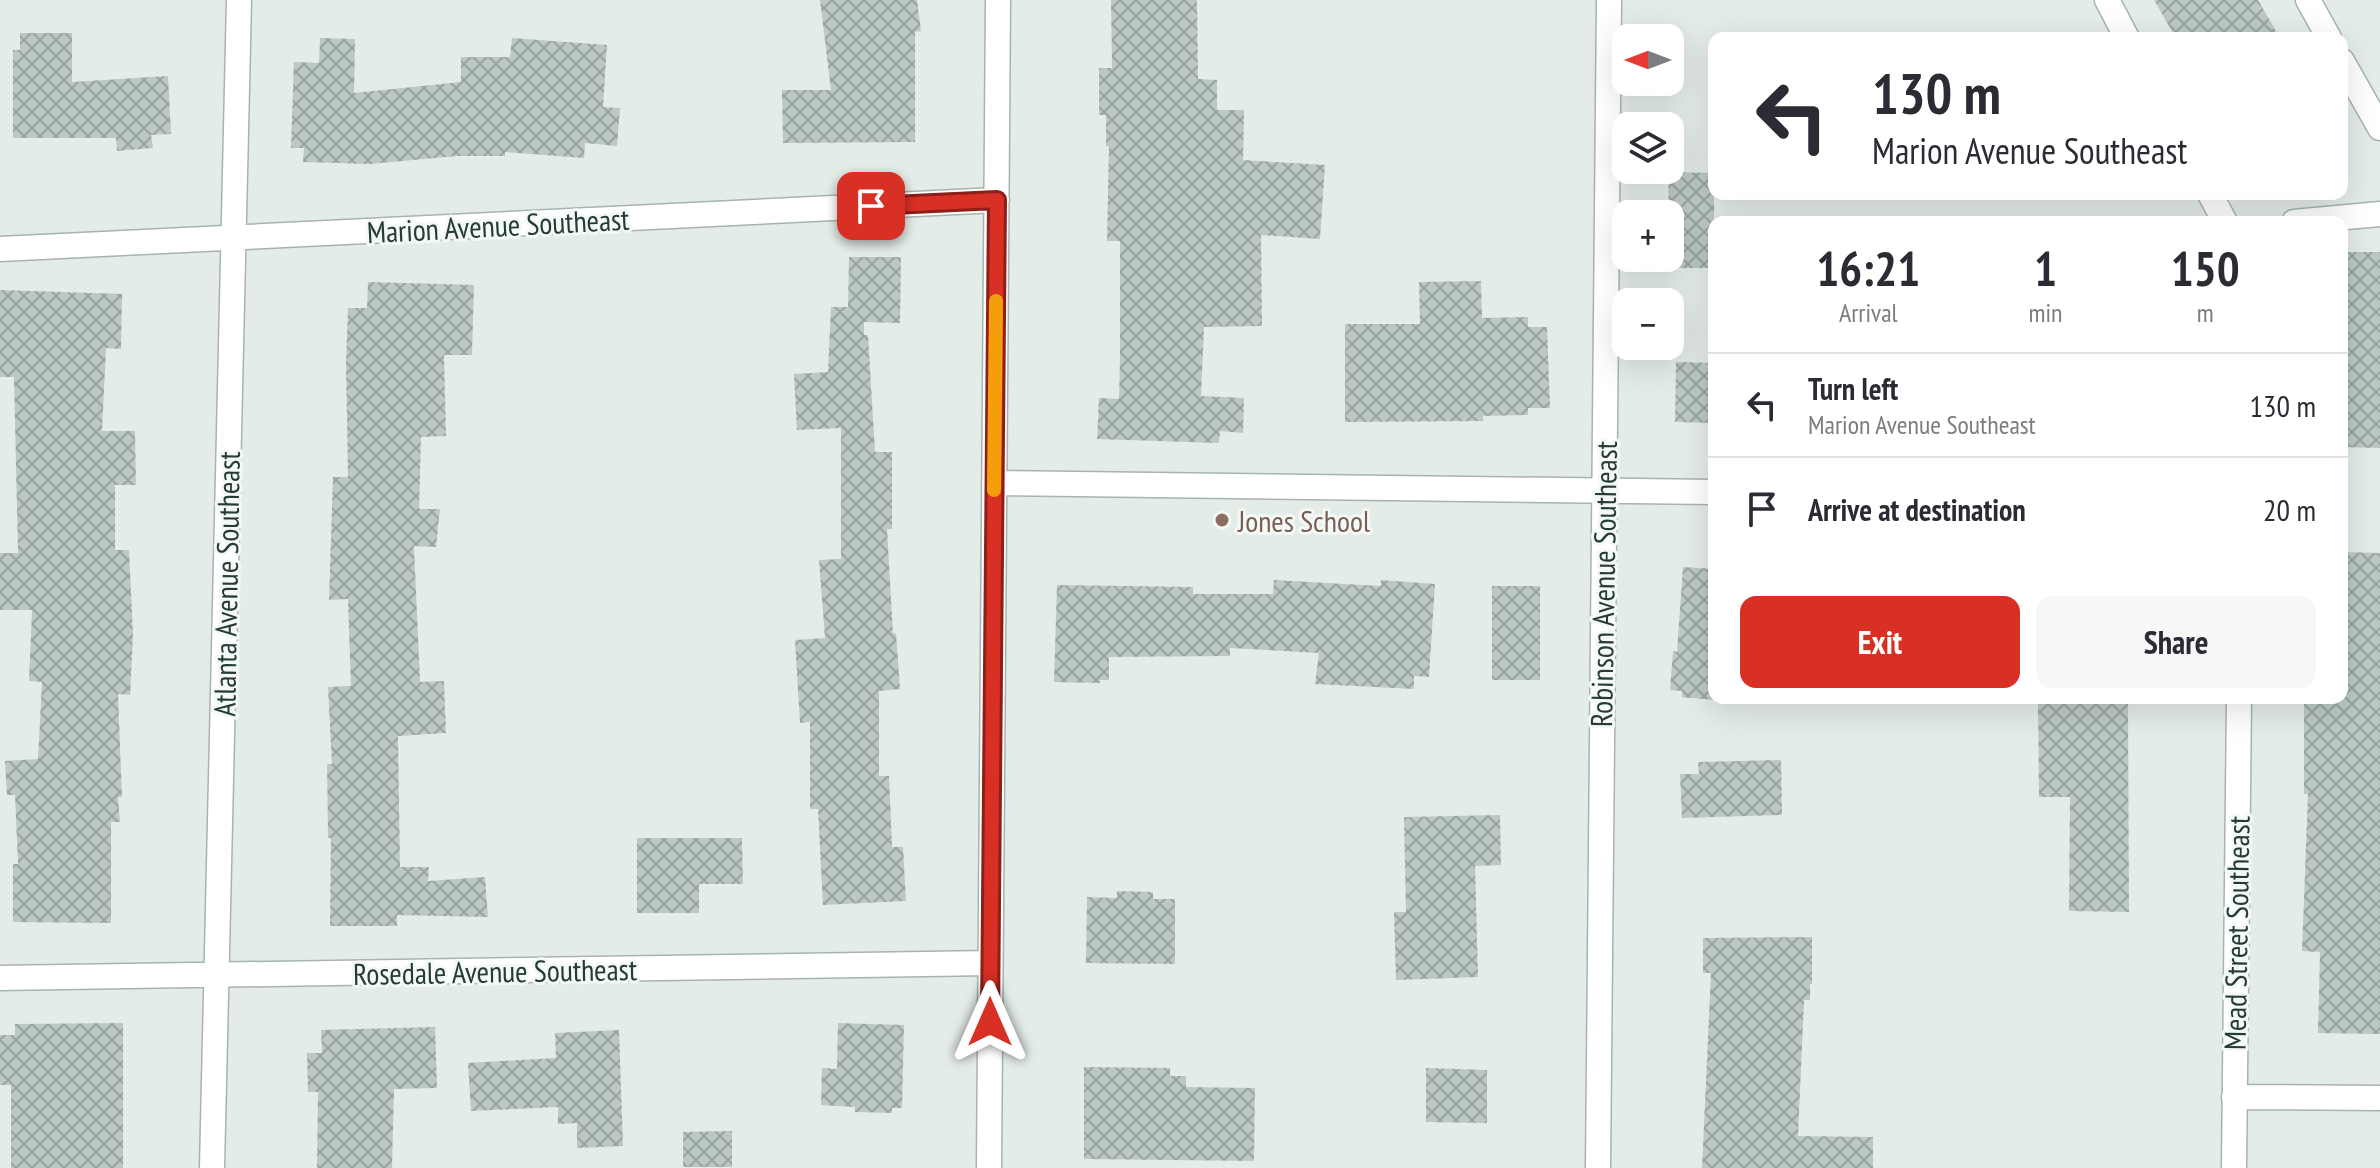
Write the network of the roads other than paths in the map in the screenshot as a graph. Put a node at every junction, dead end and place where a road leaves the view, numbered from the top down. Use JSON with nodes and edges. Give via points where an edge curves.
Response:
{"nodes":[{"id":1,"x":239,"y":0,"type":"edge"},
{"id":2,"x":998,"y":0,"type":"edge"},
{"id":3,"x":1609,"y":0,"type":"edge"},
{"id":4,"x":2107,"y":0,"type":"edge"},
{"id":5,"x":2308,"y":0,"type":"edge"},
{"id":6,"x":2124,"y":32,"type":"edge"},
{"id":7,"x":2326,"y":32,"type":"edge"},
{"id":8,"x":2348,"y":72,"type":"edge"},
{"id":9,"x":2380,"y":128,"type":"edge"},
{"id":10,"x":997,"y":200,"type":"junction"},
{"id":11,"x":2380,"y":214,"type":"edge"},
{"id":12,"x":2348,"y":217,"type":"edge"},
{"id":13,"x":234,"y":238,"type":"junction"},
{"id":14,"x":0,"y":249,"type":"edge"},
{"id":15,"x":994,"y":483,"type":"junction"},
{"id":16,"x":1604,"y":491,"type":"junction"},
{"id":17,"x":1708,"y":492,"type":"edge"},
{"id":18,"x":2239,"y":704,"type":"edge"},
{"id":19,"x":990,"y":963,"type":"junction"},
{"id":20,"x":217,"y":975,"type":"junction"},
{"id":21,"x":0,"y":978,"type":"edge"},
{"id":22,"x":2234,"y":1097,"type":"junction"},
{"id":23,"x":2380,"y":1098,"type":"edge"},
{"id":24,"x":212,"y":1168,"type":"edge"},
{"id":25,"x":989,"y":1168,"type":"edge"},
{"id":26,"x":1598,"y":1168,"type":"edge"},
{"id":27,"x":2234,"y":1168,"type":"edge"}],
"edges":[{"from":1,"to":13,"type":"street","name":"Atlanta Avenue Southeast"},
{"from":2,"to":10,"type":"street"},
{"from":3,"to":16,"type":"street","name":"Robinson Avenue Southeast"},
{"from":4,"to":6,"type":"street"},
{"from":5,"to":7,"type":"street"},
{"from":8,"to":9,"type":"street"},
{"from":10,"to":13,"type":"street","name":"Marion Avenue Southeast"},
{"from":10,"to":15,"type":"street"},
{"from":11,"to":12,"type":"street"},
{"from":13,"to":14,"type":"street","name":"Marion Avenue Southeast"},
{"from":13,"to":20,"type":"street","name":"Atlanta Avenue Southeast"},
{"from":15,"to":16,"type":"street"},
{"from":15,"to":19,"type":"street"},
{"from":16,"to":17,"type":"street"},
{"from":16,"to":26,"type":"street","name":"Robinson Avenue Southeast"},
{"from":18,"to":22,"type":"street","name":"Mead Street Southeast"},
{"from":19,"to":20,"type":"street","name":"Rosedale Avenue Southeast"},
{"from":19,"to":25,"type":"street"},
{"from":20,"to":21,"type":"street","name":"Rosedale Avenue Southeast"},
{"from":20,"to":24,"type":"street","name":"Atlanta Avenue Southeast"},
{"from":22,"to":23,"type":"street"},
{"from":22,"to":27,"type":"street","name":"Mead Street Southeast"}]}
